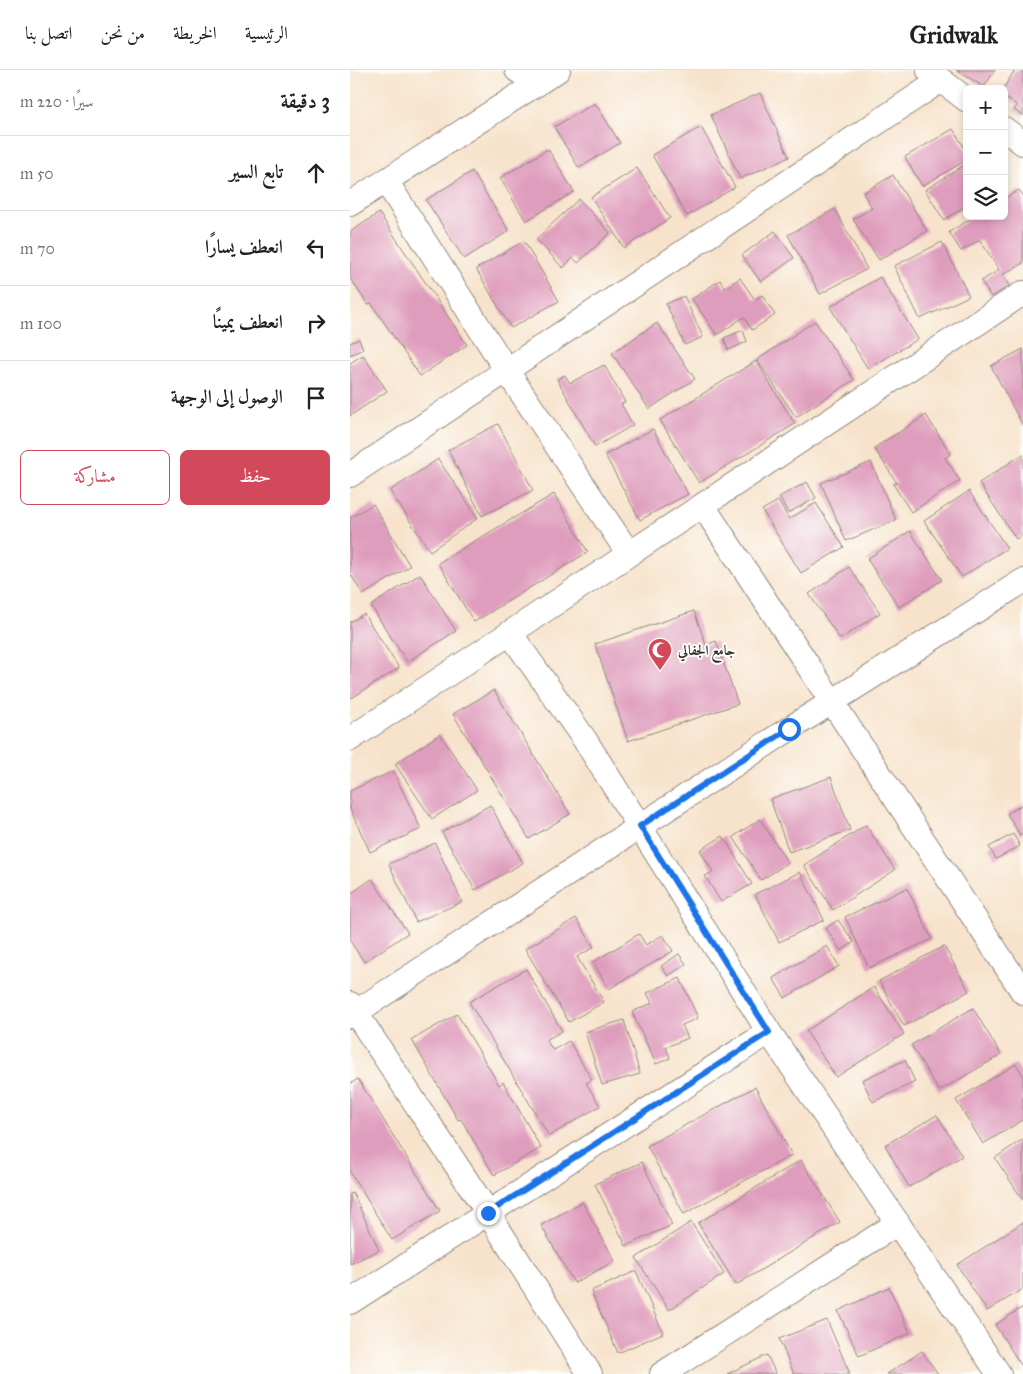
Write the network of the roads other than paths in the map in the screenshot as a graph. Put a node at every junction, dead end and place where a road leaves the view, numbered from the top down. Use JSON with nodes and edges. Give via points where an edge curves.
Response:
{"nodes":[{"id":1,"x":516,"y":70,"type":"edge"},
{"id":2,"x":558,"y":70,"type":"edge"},
{"id":3,"x":934,"y":75,"type":"edge"},
{"id":4,"x":537,"y":84,"type":"junction"},
{"id":5,"x":963,"y":97,"type":"edge"},
{"id":6,"x":1005,"y":130,"type":"edge"},
{"id":7,"x":1023,"y":143,"type":"edge"},
{"id":8,"x":386,"y":181,"type":"junction"},
{"id":9,"x":350,"y":204,"type":"edge"},
{"id":10,"x":1023,"y":293,"type":"edge"},
{"id":11,"x":506,"y":371,"type":"junction"},
{"id":12,"x":350,"y":475,"type":"edge"},
{"id":13,"x":703,"y":506,"type":"junction"},
{"id":14,"x":629,"y":554,"type":"junction"},
{"id":15,"x":1023,"y":580,"type":"edge"},
{"id":16,"x":510,"y":633,"type":"junction"},
{"id":17,"x":832,"y":702,"type":"junction"},
{"id":18,"x":350,"y":739,"type":"edge"},
{"id":19,"x":640,"y":826,"type":"junction"},
{"id":20,"x":1023,"y":992,"type":"edge"},
{"id":21,"x":352,"y":1011,"type":"edge"},
{"id":22,"x":769,"y":1032,"type":"junction"},
{"id":23,"x":488,"y":1213,"type":"junction"},
{"id":24,"x":898,"y":1223,"type":"junction"},
{"id":25,"x":350,"y":1302,"type":"edge"},
{"id":26,"x":590,"y":1374,"type":"edge"},
{"id":27,"x":662,"y":1374,"type":"edge"},
{"id":28,"x":999,"y":1374,"type":"edge"}],
"edges":[{"from":1,"to":4,"type":"street"},
{"from":2,"to":4,"type":"street"},
{"from":3,"to":5,"type":"street"},
{"from":3,"to":11,"type":"street"},
{"from":4,"to":8,"type":"street"},
{"from":6,"to":7,"type":"street"},
{"from":8,"to":9,"type":"street"},
{"from":8,"to":11,"type":"street"},
{"from":10,"to":13,"type":"street"},
{"from":11,"to":12,"type":"street"},
{"from":11,"to":14,"type":"street"},
{"from":13,"to":14,"type":"street"},
{"from":13,"to":17,"type":"street"},
{"from":14,"to":16,"type":"street"},
{"from":15,"to":17,"type":"street"},
{"from":16,"to":18,"type":"street"},
{"from":16,"to":19,"type":"street"},
{"from":17,"to":19,"type":"street"},
{"from":17,"to":20,"type":"street"},
{"from":19,"to":21,"type":"street"},
{"from":19,"to":22,"type":"street"},
{"from":21,"to":23,"type":"street"},
{"from":22,"to":23,"type":"street"},
{"from":22,"to":24,"type":"street"},
{"from":23,"to":25,"type":"street"},
{"from":23,"to":26,"type":"street"},
{"from":24,"to":27,"type":"street"},
{"from":24,"to":28,"type":"street"}]}
